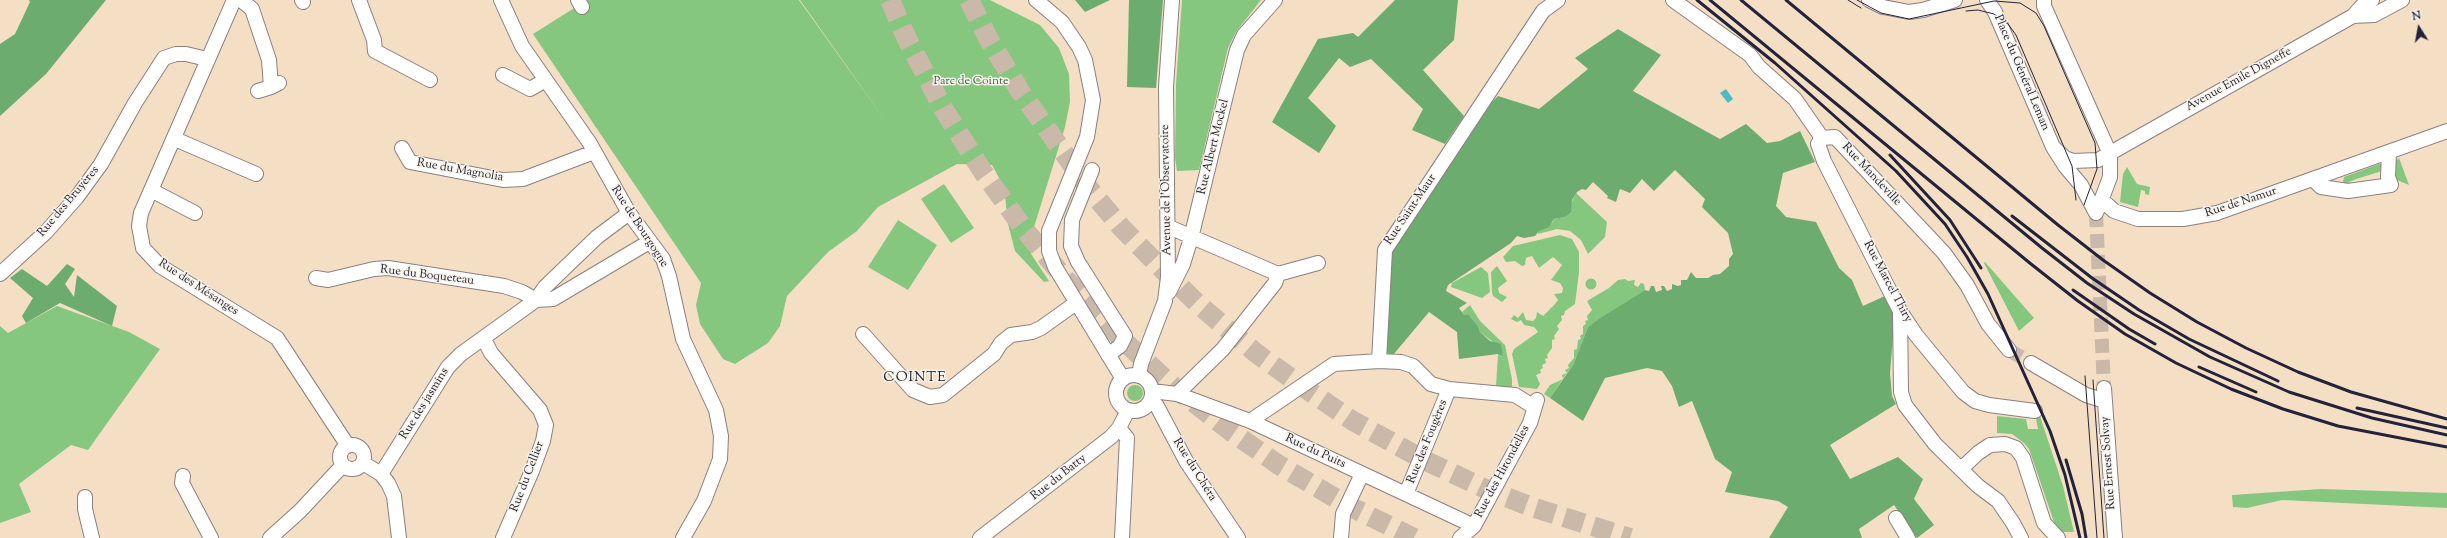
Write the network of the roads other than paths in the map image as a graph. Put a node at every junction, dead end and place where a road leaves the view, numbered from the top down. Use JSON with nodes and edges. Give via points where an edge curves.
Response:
{"nodes":[{"id":1,"x":234,"y":0,"type":"edge"},
{"id":2,"x":241,"y":0,"type":"edge"},
{"id":3,"x":359,"y":0,"type":"edge"},
{"id":4,"x":501,"y":0,"type":"edge"},
{"id":5,"x":1036,"y":0,"type":"edge"},
{"id":6,"x":1172,"y":0,"type":"edge"},
{"id":7,"x":1275,"y":0,"type":"edge"},
{"id":8,"x":1558,"y":0,"type":"edge"},
{"id":9,"x":1673,"y":0,"type":"edge"},
{"id":10,"x":1869,"y":0,"type":"edge"},
{"id":11,"x":1955,"y":0,"type":"edge"},
{"id":12,"x":1988,"y":0,"type":"edge"},
{"id":13,"x":2372,"y":0,"type":"edge"},
{"id":14,"x":2402,"y":0,"type":"edge"},
{"id":15,"x":2042,"y":2,"type":"edge"},
{"id":16,"x":2352,"y":16,"type":"junction"},
{"id":17,"x":206,"y":59,"type":"junction"},
{"id":18,"x":503,"y":75,"type":"dead end"},
{"id":19,"x":430,"y":80,"type":"dead end"},
{"id":20,"x":544,"y":81,"type":"junction"},
{"id":21,"x":269,"y":87,"type":"dead end"},
{"id":22,"x":2447,"y":131,"type":"edge"},
{"id":23,"x":2101,"y":134,"type":"junction"},
{"id":24,"x":1822,"y":138,"type":"junction"},
{"id":25,"x":175,"y":139,"type":"junction"},
{"id":26,"x":2125,"y":143,"type":"junction"},
{"id":27,"x":402,"y":148,"type":"dead end"},
{"id":28,"x":2053,"y":148,"type":"junction"},
{"id":29,"x":594,"y":152,"type":"junction"},
{"id":30,"x":2389,"y":152,"type":"junction"},
{"id":31,"x":2110,"y":154,"type":"junction"},
{"id":32,"x":1092,"y":170,"type":"dead end"},
{"id":33,"x":256,"y":174,"type":"dead end"},
{"id":34,"x":2312,"y":179,"type":"junction"},
{"id":35,"x":151,"y":190,"type":"junction"},
{"id":36,"x":2102,"y":200,"type":"junction"},
{"id":37,"x":195,"y":213,"type":"dead end"},
{"id":38,"x":629,"y":213,"type":"junction"},
{"id":39,"x":1054,"y":214,"type":"junction"},
{"id":40,"x":1072,"y":220,"type":"junction"},
{"id":41,"x":1169,"y":227,"type":"junction"},
{"id":42,"x":1191,"y":238,"type":"junction"},
{"id":43,"x":649,"y":242,"type":"junction"},
{"id":44,"x":1318,"y":263,"type":"dead end"},
{"id":45,"x":0,"y":274,"type":"edge"},
{"id":46,"x":1278,"y":274,"type":"junction"},
{"id":47,"x":316,"y":278,"type":"dead end"},
{"id":48,"x":536,"y":300,"type":"junction"},
{"id":49,"x":1165,"y":301,"type":"junction"},
{"id":50,"x":1076,"y":303,"type":"junction"},
{"id":51,"x":1900,"y":311,"type":"junction"},
{"id":52,"x":863,"y":334,"type":"dead end"},
{"id":53,"x":484,"y":339,"type":"junction"},
{"id":54,"x":2009,"y":350,"type":"tunnel mouth"},
{"id":55,"x":1108,"y":354,"type":"junction"},
{"id":56,"x":1379,"y":361,"type":"junction"},
{"id":57,"x":2031,"y":363,"type":"tunnel mouth"},
{"id":58,"x":1139,"y":376,"type":"junction"},
{"id":59,"x":1123,"y":380,"type":"junction"},
{"id":60,"x":1449,"y":389,"type":"junction"},
{"id":61,"x":1177,"y":394,"type":"junction"},
{"id":62,"x":1151,"y":396,"type":"junction"},
{"id":63,"x":1128,"y":410,"type":"junction"},
{"id":64,"x":2035,"y":411,"type":"dead end"},
{"id":65,"x":1250,"y":421,"type":"junction"},
{"id":66,"x":1119,"y":428,"type":"junction"},
{"id":67,"x":348,"y":446,"type":"junction"},
{"id":68,"x":363,"y":463,"type":"junction"},
{"id":69,"x":343,"y":465,"type":"junction"},
{"id":70,"x":1961,"y":469,"type":"junction"},
{"id":71,"x":381,"y":474,"type":"junction"},
{"id":72,"x":1362,"y":474,"type":"junction"},
{"id":73,"x":183,"y":476,"type":"dead end"},
{"id":74,"x":1406,"y":494,"type":"junction"},
{"id":75,"x":85,"y":497,"type":"dead end"},
{"id":76,"x":1896,"y":518,"type":"dead end"},
{"id":77,"x":1474,"y":526,"type":"junction"},
{"id":78,"x":92,"y":538,"type":"edge"},
{"id":79,"x":211,"y":538,"type":"edge"},
{"id":80,"x":270,"y":538,"type":"edge"},
{"id":81,"x":399,"y":538,"type":"edge"},
{"id":82,"x":503,"y":538,"type":"edge"},
{"id":83,"x":683,"y":538,"type":"edge"},
{"id":84,"x":980,"y":538,"type":"edge"},
{"id":85,"x":1122,"y":538,"type":"edge"},
{"id":86,"x":1238,"y":538,"type":"edge"},
{"id":87,"x":1341,"y":538,"type":"edge"},
{"id":88,"x":1460,"y":538,"type":"edge"},
{"id":89,"x":1908,"y":538,"type":"edge"},
{"id":90,"x":2021,"y":538,"type":"edge"},
{"id":91,"x":2058,"y":538,"type":"edge"},
{"id":92,"x":2115,"y":538,"type":"edge"}],
"edges":[{"from":1,"to":17,"type":"street"},
{"from":2,"to":21,"type":"street","via":[[252,9],[269,60]]},
{"from":3,"to":19,"type":"street","via":[[374,40],[371,52]]},
{"from":4,"to":20,"type":"street","name":"Rue de Bourgogne","via":[[522,46]]},
{"from":5,"to":39,"type":"street","via":[[1052,11],[1070,32],[1085,60],[1092,89],[1092,111],[1087,137]]},
{"from":6,"to":41,"type":"street","name":"Avenue de l'Observatoire","via":[[1165,115]]},
{"from":7,"to":42,"type":"street","name":"Rue Albert Mockel","via":[[1244,35],[1237,50]]},
{"from":8,"to":56,"type":"street","name":"Rue Saint-Maur","via":[[1544,11],[1385,250]]},
{"from":9,"to":24,"type":"street","via":[[1750,55],[1759,67],[1795,99]]},
{"from":10,"to":11,"type":"street","via":[[1883,7],[1909,12]]},
{"from":12,"to":28,"type":"street","name":"Place du Général Leman"},
{"from":13,"to":16,"type":"street","name":"Avenue Emile Digneffe"},
{"from":14,"to":16,"type":"street","name":"Avenue Emile Digneffe","via":[[2374,15]]},
{"from":15,"to":23,"type":"street","name":"Place du Général Leman"},
{"from":16,"to":26,"type":"street","name":"Avenue Emile Digneffe"},
{"from":17,"to":25,"type":"street","name":"Rue des Mésanges"},
{"from":17,"to":45,"type":"street","name":"Rue des Bruyères","via":[[186,54],[164,58],[101,164],[77,197],[46,232]]},
{"from":18,"to":20,"type":"street","via":[[530,89]]},
{"from":20,"to":29,"type":"street","name":"Rue de Bourgogne"},
{"from":22,"to":30,"type":"street","name":"Rue de Namur"},
{"from":23,"to":26,"type":"street","via":[[2115,143]]},
{"from":23,"to":31,"type":"street","name":"Place du Général Leman"},
{"from":24,"to":51,"type":"street","name":"Rue Marcel Thiry","via":[[1818,144],[1824,161]]},
{"from":24,"to":54,"type":"street","name":"Rue Mandeville","via":[[1835,137],[1944,253],[1968,285],[1992,329]]},
{"from":25,"to":33,"type":"street"},
{"from":25,"to":35,"type":"street","name":"Rue des Mésanges"},
{"from":26,"to":31,"type":"street","name":"Avenue Emile Digneffe"},
{"from":27,"to":29,"type":"street","name":"Rue du Magnolia","via":[[410,162],[503,180],[523,179]]},
{"from":28,"to":31,"type":"street","via":[[2065,158],[2080,162],[2098,160]]},
{"from":28,"to":36,"type":"street","name":"Place du Général Leman","via":[[2081,184],[2096,213]]},
{"from":29,"to":38,"type":"street","name":"Rue de Bourgogne"},
{"from":30,"to":34,"type":"street","name":"Rue de Namur"},
{"from":30,"to":34,"type":"street","via":[[2388,177],[2391,185],[2348,191],[2321,188]]},
{"from":31,"to":36,"type":"street","name":"Place du Général Leman","via":[[2110,177]]},
{"from":32,"to":40,"type":"street"},
{"from":34,"to":36,"type":"street","name":"Rue de Namur","via":[[2217,213],[2183,219],[2138,219],[2114,210]]},
{"from":35,"to":37,"type":"street"},
{"from":35,"to":67,"type":"street","name":"Rue des Mésanges","via":[[141,213],[139,226],[143,248],[160,266],[277,338]]},
{"from":38,"to":43,"type":"street","name":"Rue de Bourgogne"},
{"from":38,"to":48,"type":"street","name":"Rue des jasmins","via":[[596,237],[545,287]]},
{"from":39,"to":40,"type":"street"},
{"from":39,"to":50,"type":"street","via":[[1049,230],[1049,250],[1055,267]]},
{"from":40,"to":55,"type":"street","via":[[1071,246],[1078,262],[1118,320],[1125,336],[1120,346]]},
{"from":41,"to":42,"type":"street"},
{"from":41,"to":49,"type":"street","name":"Avenue de l'Observatoire"},
{"from":42,"to":46,"type":"street"},
{"from":42,"to":49,"type":"street","name":"Rue Albert Mockel","via":[[1183,264]]},
{"from":43,"to":48,"type":"street","name":"Rue des jasmins","via":[[553,299]]},
{"from":43,"to":83,"type":"street","name":"Rue de Bourgogne","via":[[663,260],[670,276],[683,339],[716,410],[722,436],[720,459],[704,501]]},
{"from":44,"to":46,"type":"street"},
{"from":46,"to":61,"type":"street","via":[[1275,283],[1223,349]]},
{"from":47,"to":48,"type":"street","name":"Rue du Boqueteau","via":[[328,280],[388,268],[504,286]]},
{"from":48,"to":53,"type":"street","name":"Rue des jasmins"},
{"from":49,"to":58,"type":"street","name":"Avenue de l'Observatoire","via":[[1141,364]]},
{"from":50,"to":52,"type":"street","via":[[1041,328],[1011,335],[1001,343],[994,354],[943,395],[930,397],[913,390]]},
{"from":50,"to":55,"type":"street"},
{"from":51,"to":64,"type":"street","name":"Rue Marcel Thiry","via":[[1969,397],[1989,405]]},
{"from":51,"to":70,"type":"street","via":[[1901,392],[1905,405],[1935,444]]},
{"from":53,"to":71,"type":"street","name":"Rue des jasmins","via":[[461,354],[448,367]]},
{"from":53,"to":82,"type":"street","name":"Rue du Cellier","via":[[491,353],[540,410],[546,425],[544,441]]},
{"from":55,"to":59,"type":"street"},
{"from":56,"to":60,"type":"street","via":[[1401,362],[1412,366],[1431,384]]},
{"from":56,"to":65,"type":"street","via":[[1334,364]]},
{"from":57,"to":92,"type":"street","name":"Rue Ernest Solvay","via":[[2086,395],[2105,394]]},
{"from":58,"to":59,"type":"street"},
{"from":58,"to":62,"type":"street","via":[[1149,383]]},
{"from":59,"to":63,"type":"street","via":[[1117,394],[1121,404]]},
{"from":60,"to":74,"type":"street","name":"Rue des Fougères"},
{"from":60,"to":77,"type":"street","name":"Rue des Hirondelles","via":[[1515,395],[1536,404],[1530,423]]},
{"from":61,"to":62,"type":"street","name":"Rue du Puits"},
{"from":61,"to":65,"type":"street","name":"Rue du Puits"},
{"from":62,"to":63,"type":"street","via":[[1142,409]]},
{"from":62,"to":86,"type":"street","name":"Rue du Chéra","via":[[1186,461]]},
{"from":63,"to":66,"type":"street","name":"Rue du Batty"},
{"from":65,"to":72,"type":"street","name":"Rue du Puits"},
{"from":66,"to":84,"type":"street","name":"Rue du Batty","via":[[1067,472]]},
{"from":66,"to":85,"type":"street","via":[[1127,438]]},
{"from":67,"to":68,"type":"street","via":[[361,450]]},
{"from":67,"to":69,"type":"street","via":[[340,454]]},
{"from":68,"to":69,"type":"street","via":[[356,469]]},
{"from":68,"to":71,"type":"street"},
{"from":69,"to":80,"type":"street","via":[[300,511]]},
{"from":70,"to":90,"type":"street","via":[[1998,501],[2014,522]]},
{"from":70,"to":91,"type":"street","via":[[1990,446],[2004,444],[2016,448],[2023,458],[2044,523]]},
{"from":71,"to":81,"type":"street","via":[[394,496]]},
{"from":72,"to":74,"type":"street","name":"Rue du Puits"},
{"from":72,"to":87,"type":"street","via":[[1343,514]]},
{"from":73,"to":79,"type":"street","via":[[182,482]]},
{"from":74,"to":77,"type":"street","name":"Rue du Puits"},
{"from":75,"to":78,"type":"street","via":[[85,509]]},
{"from":76,"to":89,"type":"street"},
{"from":77,"to":88,"type":"street","name":"Rue des Hirondelles"}]}
